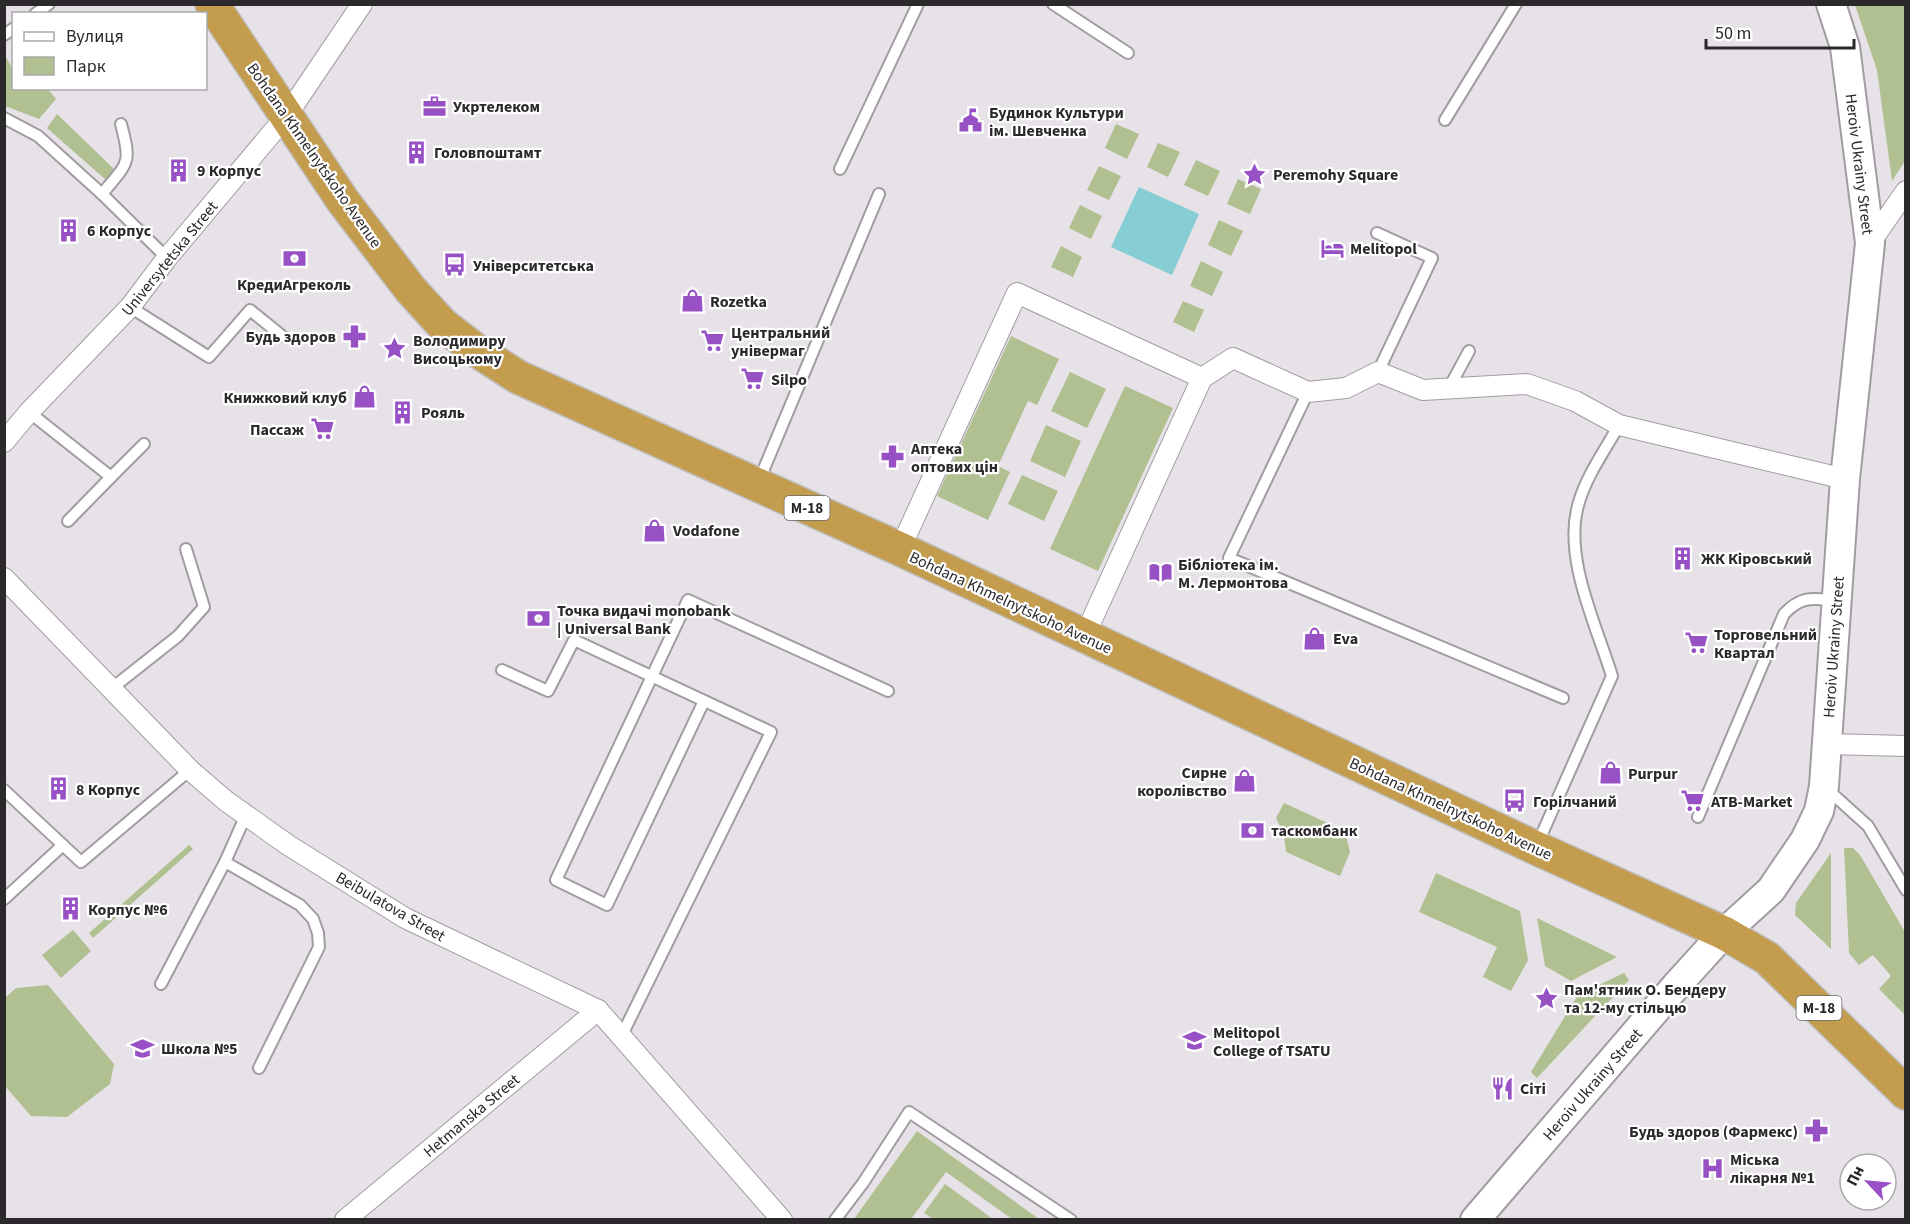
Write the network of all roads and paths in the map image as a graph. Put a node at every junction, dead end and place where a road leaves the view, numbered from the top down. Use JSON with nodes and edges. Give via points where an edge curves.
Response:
{"nodes":[{"id":1,"x":212,"y":4,"type":"edge"},
{"id":2,"x":362,"y":4,"type":"edge"},
{"id":3,"x":918,"y":4,"type":"edge"},
{"id":4,"x":1053,"y":4,"type":"edge"},
{"id":5,"x":1516,"y":4,"type":"edge"},
{"id":6,"x":1831,"y":4,"type":"edge"},
{"id":7,"x":1128,"y":53,"type":"dead end"},
{"id":8,"x":287,"y":115,"type":"junction"},
{"id":9,"x":4,"y":118,"type":"edge"},
{"id":10,"x":1445,"y":120,"type":"dead end"},
{"id":11,"x":121,"y":124,"type":"dead end"},
{"id":12,"x":840,"y":169,"type":"dead end"},
{"id":13,"x":1905,"y":191,"type":"edge"},
{"id":14,"x":102,"y":194,"type":"junction"},
{"id":15,"x":879,"y":194,"type":"dead end"},
{"id":16,"x":1377,"y":233,"type":"dead end"},
{"id":17,"x":1870,"y":243,"type":"junction"},
{"id":18,"x":166,"y":258,"type":"junction"},
{"id":19,"x":130,"y":307,"type":"junction"},
{"id":20,"x":282,"y":336,"type":"dead end"},
{"id":21,"x":1469,"y":351,"type":"dead end"},
{"id":22,"x":1378,"y":372,"type":"junction"},
{"id":23,"x":1202,"y":378,"type":"junction"},
{"id":24,"x":1449,"y":388,"type":"junction"},
{"id":25,"x":1308,"y":392,"type":"junction"},
{"id":26,"x":29,"y":412,"type":"junction"},
{"id":27,"x":1619,"y":424,"type":"junction"},
{"id":28,"x":4,"y":442,"type":"edge"},
{"id":29,"x":144,"y":444,"type":"dead end"},
{"id":30,"x":111,"y":477,"type":"junction"},
{"id":31,"x":1845,"y":479,"type":"junction"},
{"id":32,"x":757,"y":486,"type":"junction"},
{"id":33,"x":68,"y":521,"type":"dead end"},
{"id":34,"x":186,"y":549,"type":"dead end"},
{"id":35,"x":900,"y":549,"type":"junction"},
{"id":36,"x":4,"y":578,"type":"edge"},
{"id":37,"x":1836,"y":600,"type":"junction"},
{"id":38,"x":1083,"y":637,"type":"junction"},
{"id":39,"x":502,"y":670,"type":"dead end"},
{"id":40,"x":653,"y":677,"type":"junction"},
{"id":41,"x":111,"y":689,"type":"junction"},
{"id":42,"x":888,"y":691,"type":"dead end"},
{"id":43,"x":1563,"y":698,"type":"dead end"},
{"id":44,"x":704,"y":701,"type":"junction"},
{"id":45,"x":1827,"y":744,"type":"junction"},
{"id":46,"x":1905,"y":746,"type":"edge"},
{"id":47,"x":190,"y":770,"type":"junction"},
{"id":48,"x":1824,"y":786,"type":"junction"},
{"id":49,"x":4,"y":790,"type":"edge"},
{"id":50,"x":246,"y":815,"type":"junction"},
{"id":51,"x":1698,"y":817,"type":"dead end"},
{"id":52,"x":63,"y":846,"type":"junction"},
{"id":53,"x":1536,"y":848,"type":"junction"},
{"id":54,"x":225,"y":862,"type":"junction"},
{"id":55,"x":1905,"y":890,"type":"edge"},
{"id":56,"x":4,"y":899,"type":"edge"},
{"id":57,"x":1724,"y":933,"type":"junction"},
{"id":58,"x":161,"y":984,"type":"dead end"},
{"id":59,"x":598,"y":1010,"type":"junction"},
{"id":60,"x":621,"y":1037,"type":"junction"},
{"id":61,"x":259,"y":1068,"type":"dead end"},
{"id":62,"x":1905,"y":1093,"type":"edge"},
{"id":63,"x":345,"y":1220,"type":"edge"},
{"id":64,"x":782,"y":1220,"type":"edge"},
{"id":65,"x":835,"y":1220,"type":"edge"},
{"id":66,"x":1071,"y":1220,"type":"edge"},
{"id":67,"x":1472,"y":1220,"type":"edge"}],
"edges":[{"from":1,"to":8,"type":"highway","name":"Bohdana Khmelnytskoho Avenue","number":"М-18"},
{"from":2,"to":8,"type":"street","name":"Universytetska Street"},
{"from":3,"to":12,"type":"lane"},
{"from":4,"to":7,"type":"lane"},
{"from":5,"to":10,"type":"lane"},
{"from":6,"to":17,"type":"main road","name":"Heroiv Ukrainy Street","via":[[1845,47]]},
{"from":8,"to":18,"type":"street","name":"Universytetska Street"},
{"from":8,"to":32,"type":"highway","name":"Bohdana Khmelnytskoho Avenue","number":"М-18","via":[[350,210],[411,290],[450,330],[518,377]]},
{"from":9,"to":14,"type":"lane","via":[[38,136]]},
{"from":11,"to":14,"type":"lane","via":[[129,152],[127,164]]},
{"from":13,"to":17,"type":"street"},
{"from":14,"to":18,"type":"lane"},
{"from":15,"to":32,"type":"lane"},
{"from":16,"to":22,"type":"lane","via":[[1432,258]]},
{"from":17,"to":31,"type":"main road","name":"Heroiv Ukrainy Street"},
{"from":18,"to":19,"type":"street","name":"Universytetska Street"},
{"from":19,"to":20,"type":"lane","via":[[209,357],[250,310]]},
{"from":19,"to":26,"type":"street","name":"Universytetska Street"},
{"from":21,"to":24,"type":"lane"},
{"from":22,"to":24,"type":"street","via":[[1424,390]]},
{"from":22,"to":25,"type":"street","via":[[1346,388]]},
{"from":23,"to":25,"type":"street","via":[[1233,358]]},
{"from":23,"to":35,"type":"street","via":[[1017,293]]},
{"from":23,"to":38,"type":"street"},
{"from":24,"to":27,"type":"street","via":[[1527,384],[1575,400]]},
{"from":25,"to":43,"type":"lane","via":[[1229,558]]},
{"from":26,"to":28,"type":"street","name":"Universytetska Street"},
{"from":26,"to":30,"type":"lane"},
{"from":27,"to":31,"type":"street"},
{"from":27,"to":53,"type":"lane","via":[[1586,483],[1574,530],[1575,560],[1612,675]]},
{"from":29,"to":30,"type":"lane"},
{"from":30,"to":33,"type":"lane"},
{"from":31,"to":37,"type":"main road","name":"Heroiv Ukrainy Street"},
{"from":32,"to":35,"type":"highway","name":"Bohdana Khmelnytskoho Avenue","number":"М-18"},
{"from":34,"to":41,"type":"lane","via":[[204,607],[178,636]]},
{"from":35,"to":38,"type":"highway","name":"Bohdana Khmelnytskoho Avenue","number":"М-18"},
{"from":36,"to":41,"type":"street","name":"Beibulatova Street"},
{"from":37,"to":45,"type":"main road","name":"Heroiv Ukrainy Street"},
{"from":37,"to":51,"type":"lane","via":[[1802,600],[1784,614]]},
{"from":38,"to":53,"type":"highway","name":"Bohdana Khmelnytskoho Avenue","number":"М-18"},
{"from":39,"to":40,"type":"lane","via":[[548,691],[574,640]]},
{"from":40,"to":42,"type":"lane","via":[[688,600]]},
{"from":40,"to":44,"type":"lane"},
{"from":40,"to":44,"type":"lane","via":[[556,880],[607,905]]},
{"from":41,"to":47,"type":"street","name":"Beibulatova Street"},
{"from":44,"to":60,"type":"lane","via":[[771,732]]},
{"from":45,"to":46,"type":"street"},
{"from":45,"to":48,"type":"main road","name":"Heroiv Ukrainy Street"},
{"from":47,"to":50,"type":"street","name":"Beibulatova Street"},
{"from":47,"to":52,"type":"lane","via":[[81,862]]},
{"from":48,"to":55,"type":"lane","via":[[1868,826]]},
{"from":48,"to":57,"type":"main road","name":"Heroiv Ukrainy Street","via":[[1819,811],[1788,867],[1771,890]]},
{"from":49,"to":52,"type":"lane"},
{"from":50,"to":54,"type":"lane"},
{"from":50,"to":59,"type":"street","name":"Beibulatova Street","via":[[405,918]]},
{"from":52,"to":56,"type":"lane"},
{"from":53,"to":57,"type":"highway","name":"Bohdana Khmelnytskoho Avenue","number":"М-18"},
{"from":54,"to":58,"type":"lane"},
{"from":54,"to":61,"type":"lane","via":[[300,905],[313,919],[318,933],[320,947]]},
{"from":57,"to":62,"type":"highway","name":"Bohdana Khmelnytskoho Avenue","number":"М-18","via":[[1767,958]]},
{"from":57,"to":67,"type":"main road","name":"Heroiv Ukrainy Street"},
{"from":59,"to":60,"type":"street","name":"Beibulatova Street"},
{"from":59,"to":63,"type":"street","name":"Hetmanska Street"},
{"from":60,"to":64,"type":"street","name":"Beibulatova Street"},
{"from":65,"to":66,"type":"lane","via":[[909,1112]]}]}
